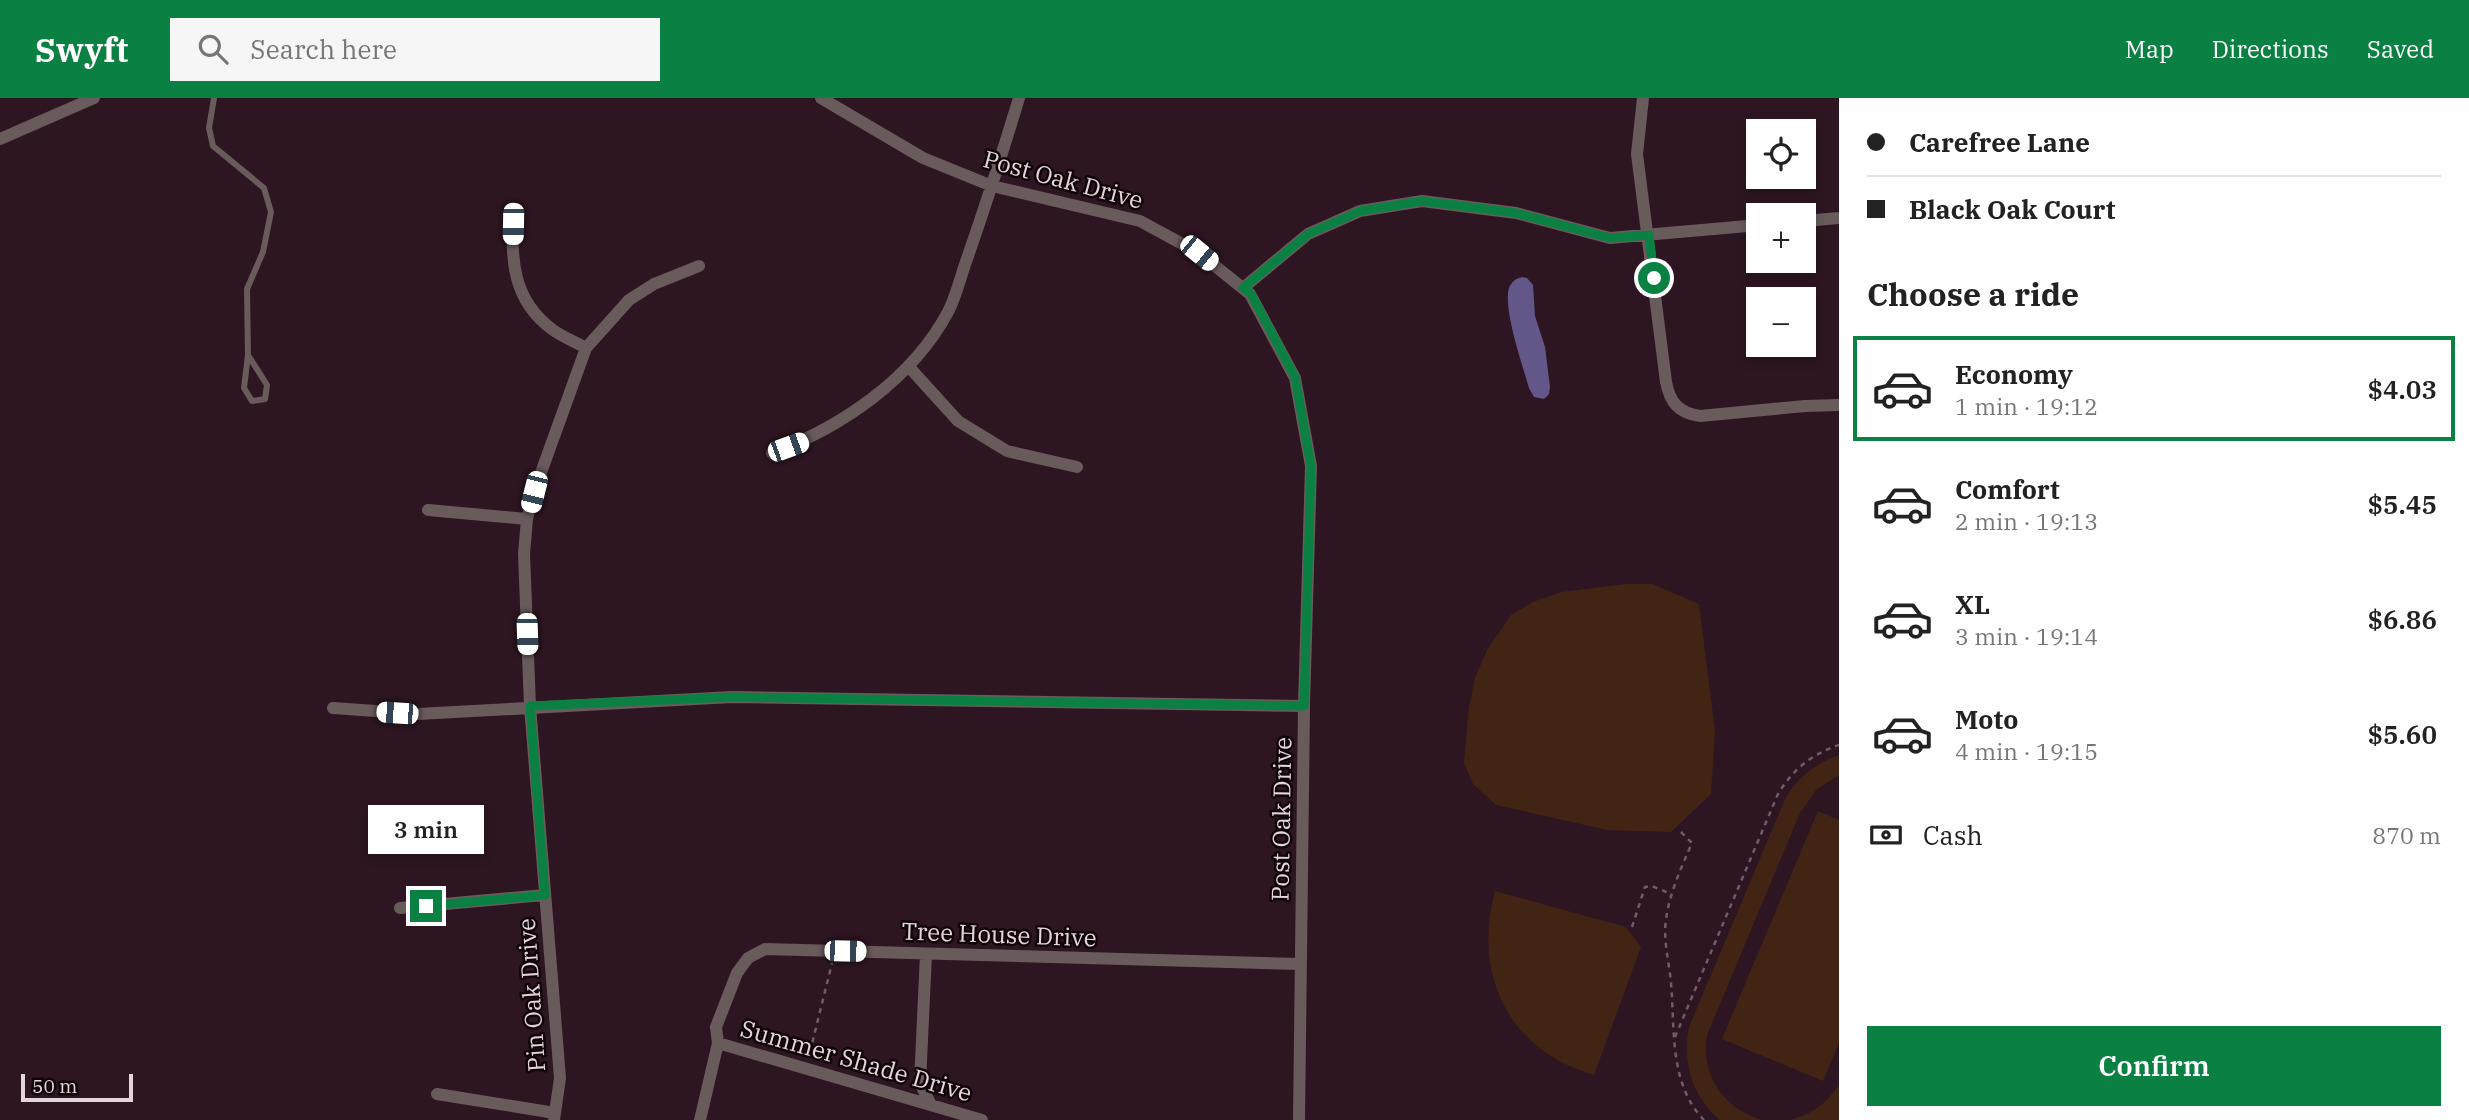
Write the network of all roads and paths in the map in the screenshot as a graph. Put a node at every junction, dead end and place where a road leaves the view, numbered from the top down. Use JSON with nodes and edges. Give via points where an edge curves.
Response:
{"nodes":[{"id":1,"x":214,"y":98,"type":"edge"},
{"id":2,"x":821,"y":98,"type":"edge"},
{"id":3,"x":1019,"y":98,"type":"edge"},
{"id":4,"x":1643,"y":98,"type":"edge"},
{"id":5,"x":90,"y":99,"type":"edge"},
{"id":6,"x":0,"y":139,"type":"edge"},
{"id":7,"x":992,"y":186,"type":"junction"},
{"id":8,"x":513,"y":208,"type":"dead end"},
{"id":9,"x":1839,"y":218,"type":"edge"},
{"id":10,"x":1816,"y":220,"type":"edge"},
{"id":11,"x":1746,"y":226,"type":"edge"},
{"id":12,"x":1649,"y":235,"type":"junction"},
{"id":13,"x":699,"y":266,"type":"dead end"},
{"id":14,"x":1243,"y":288,"type":"junction"},
{"id":15,"x":586,"y":348,"type":"junction"},
{"id":16,"x":248,"y":355,"type":"junction"},
{"id":17,"x":909,"y":367,"type":"junction"},
{"id":18,"x":1839,"y":405,"type":"edge"},
{"id":19,"x":772,"y":453,"type":"dead end"},
{"id":20,"x":1077,"y":467,"type":"dead end"},
{"id":21,"x":428,"y":510,"type":"dead end"},
{"id":22,"x":527,"y":519,"type":"junction"},
{"id":23,"x":530,"y":706,"type":"junction"},
{"id":24,"x":1304,"y":706,"type":"junction"},
{"id":25,"x":333,"y":708,"type":"dead end"},
{"id":26,"x":1839,"y":745,"type":"edge"},
{"id":27,"x":1681,"y":832,"type":"dead end"},
{"id":28,"x":1671,"y":894,"type":"junction"},
{"id":29,"x":545,"y":895,"type":"junction"},
{"id":30,"x":400,"y":908,"type":"dead end"},
{"id":31,"x":1632,"y":927,"type":"dead end"},
{"id":32,"x":926,"y":954,"type":"junction"},
{"id":33,"x":832,"y":963,"type":"dead end"},
{"id":34,"x":1301,"y":964,"type":"junction"},
{"id":35,"x":1675,"y":1037,"type":"junction"},
{"id":36,"x":718,"y":1043,"type":"junction"},
{"id":37,"x":810,"y":1052,"type":"dead end"},
{"id":38,"x":438,"y":1094,"type":"dead end"},
{"id":39,"x":931,"y":1105,"type":"junction"},
{"id":40,"x":555,"y":1116,"type":"edge"},
{"id":41,"x":700,"y":1120,"type":"edge"},
{"id":42,"x":982,"y":1120,"type":"edge"},
{"id":43,"x":1300,"y":1120,"type":"edge"},
{"id":44,"x":1704,"y":1120,"type":"edge"}],
"edges":[{"from":1,"to":16,"type":"lane","via":[[209,128],[214,146],[264,188],[271,212],[263,252],[247,289]]},
{"from":2,"to":7,"type":"street","name":"Post Oak Drive","via":[[923,158]]},
{"from":3,"to":7,"type":"street"},
{"from":4,"to":12,"type":"street","via":[[1637,154]]},
{"from":5,"to":6,"type":"street"},
{"from":7,"to":14,"type":"street","name":"Post Oak Drive","via":[[1140,221],[1199,253]]},
{"from":7,"to":17,"type":"street","via":[[948,311]]},
{"from":8,"to":15,"type":"street","via":[[512,260],[529,306],[553,330]]},
{"from":9,"to":10,"type":"street"},
{"from":11,"to":12,"type":"street"},
{"from":12,"to":14,"type":"street","via":[[1610,238],[1516,213],[1422,201],[1360,211],[1308,234]]},
{"from":12,"to":18,"type":"street","via":[[1666,382],[1675,406],[1700,416]]},
{"from":13,"to":15,"type":"street","name":"Pin Oak Drive","via":[[629,300]]},
{"from":14,"to":24,"type":"street","name":"Post Oak Drive","via":[[1251,294],[1295,377],[1311,466]]},
{"from":15,"to":22,"type":"street","name":"Pin Oak Drive"},
{"from":16,"to":16,"type":"lane","via":[[244,388],[252,401],[265,399],[267,385]]},
{"from":17,"to":19,"type":"street","via":[[846,418]]},
{"from":17,"to":20,"type":"street","via":[[958,421],[1007,451]]},
{"from":21,"to":22,"type":"street"},
{"from":22,"to":23,"type":"street","name":"Pin Oak Drive","via":[[524,554]]},
{"from":23,"to":24,"type":"street","via":[[732,697]]},
{"from":23,"to":25,"type":"street","via":[[418,714]]},
{"from":23,"to":29,"type":"street","name":"Pin Oak Drive"},
{"from":24,"to":34,"type":"street","name":"Post Oak Drive"},
{"from":26,"to":35,"type":"path","via":[[1802,764],[1778,794]]},
{"from":27,"to":28,"type":"path","via":[[1692,843]]},
{"from":28,"to":31,"type":"path","via":[[1645,887]]},
{"from":28,"to":35,"type":"path","via":[[1665,933]]},
{"from":29,"to":30,"type":"street"},
{"from":29,"to":40,"type":"street","name":"Pin Oak Drive","via":[[561,1078]]},
{"from":32,"to":34,"type":"street","name":"Tree House Drive"},
{"from":32,"to":36,"type":"street","name":"Tree House Drive","via":[[765,949],[748,958],[737,973],[716,1027]]},
{"from":32,"to":39,"type":"street","via":[[920,1083]]},
{"from":33,"to":37,"type":"path"},
{"from":34,"to":43,"type":"street","name":"Post Oak Drive"},
{"from":35,"to":44,"type":"path","via":[[1682,1085]]},
{"from":36,"to":39,"type":"street","name":"Summer Shade Drive"},
{"from":36,"to":41,"type":"street","name":"Tree House Drive"},
{"from":38,"to":40,"type":"street"},
{"from":39,"to":42,"type":"street","name":"Summer Shade Drive"}]}
